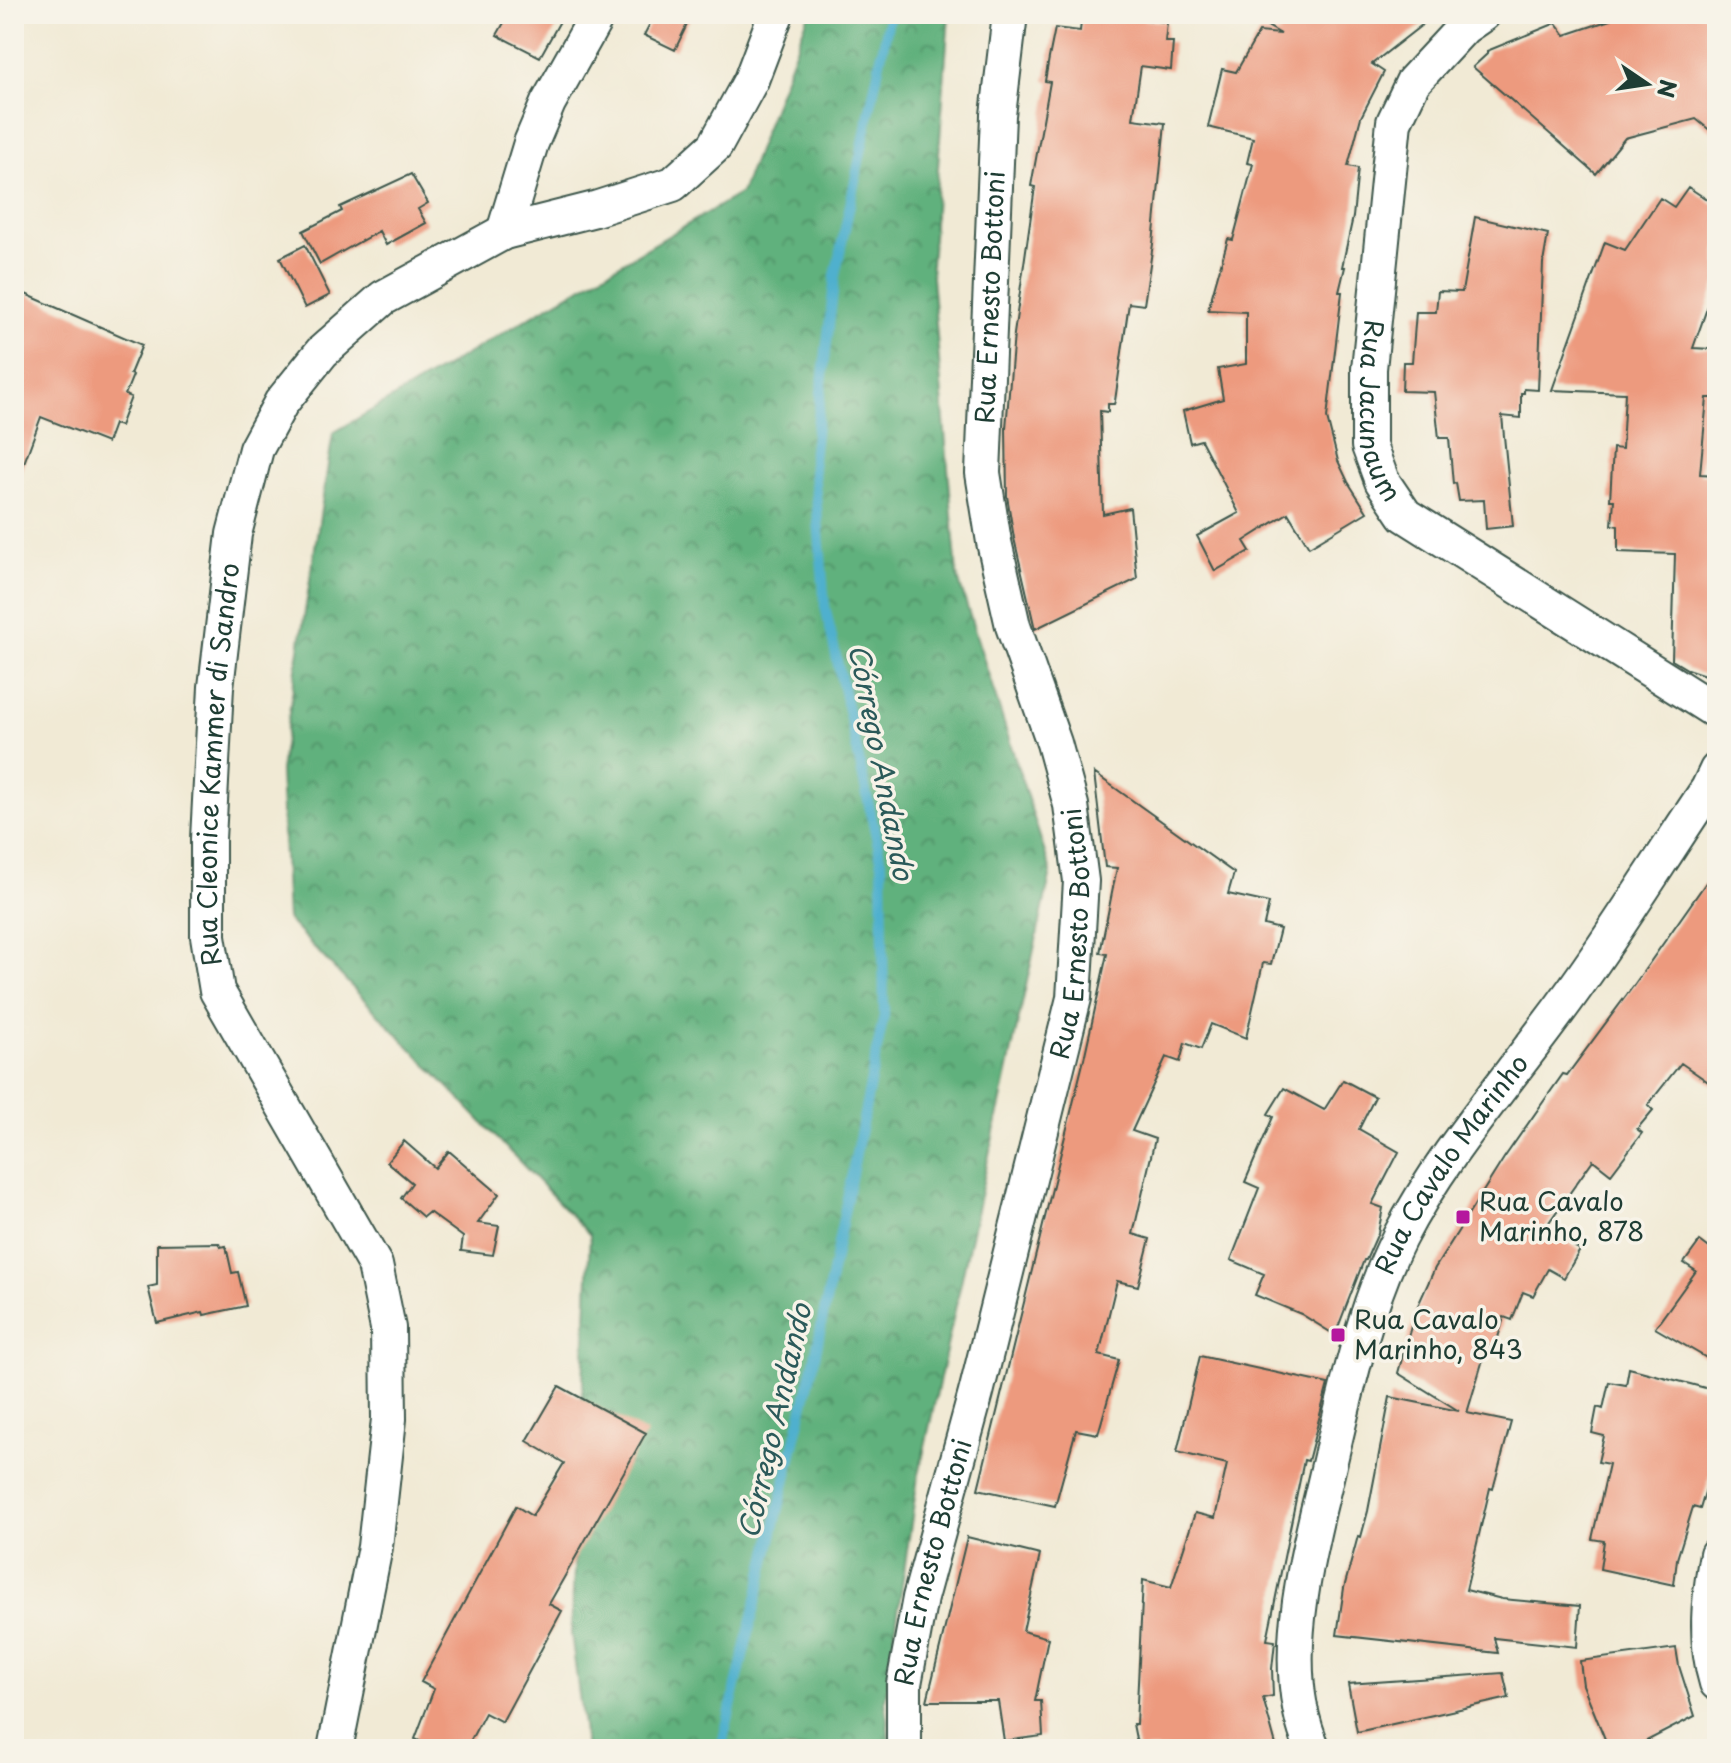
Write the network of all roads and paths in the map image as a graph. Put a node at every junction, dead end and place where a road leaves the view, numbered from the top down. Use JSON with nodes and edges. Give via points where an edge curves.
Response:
{"nodes":[{"id":1,"x":598,"y":14,"type":"edge"},
{"id":2,"x":776,"y":14,"type":"edge"},
{"id":3,"x":1010,"y":14,"type":"edge"},
{"id":4,"x":1483,"y":14,"type":"edge"},
{"id":5,"x":504,"y":232,"type":"junction"},
{"id":6,"x":1717,"y":712,"type":"edge"},
{"id":7,"x":1717,"y":770,"type":"edge"},
{"id":8,"x":1717,"y":1554,"type":"edge"},
{"id":9,"x":1717,"y":1683,"type":"edge"},
{"id":10,"x":335,"y":1749,"type":"edge"},
{"id":11,"x":904,"y":1749,"type":"edge"},
{"id":12,"x":1313,"y":1749,"type":"edge"}],
"edges":[{"from":1,"to":5,"type":"street","via":[[548,103]]},
{"from":2,"to":5,"type":"street","name":"Rua Cleonice Kammer di Sandro","via":[[751,80],[715,146],[673,184]]},
{"from":3,"to":11,"type":"street","name":"Rua Ernesto Bottoni","via":[[998,115],[983,473],[1013,626],[1071,805],[1081,881],[1074,998],[920,1598],[904,1684]]},
{"from":4,"to":6,"type":"street","name":"Rua Jacunaum","via":[[1413,82],[1394,122],[1369,369],[1369,446],[1382,481],[1405,515]]},
{"from":5,"to":10,"type":"street","name":"Rua Cleonice Kammer di Sandro","via":[[383,298],[322,352],[281,403],[256,449],[234,534],[216,687],[208,936],[217,991],[375,1265],[388,1328],[389,1419],[375,1547]]},
{"from":7,"to":12,"type":"street","name":"Rua Cavalo Marinho","via":[[1546,1028],[1468,1128],[1398,1241],[1355,1360],[1297,1615],[1297,1681]]},
{"from":8,"to":9,"type":"street","via":[[1708,1616]]}]}
